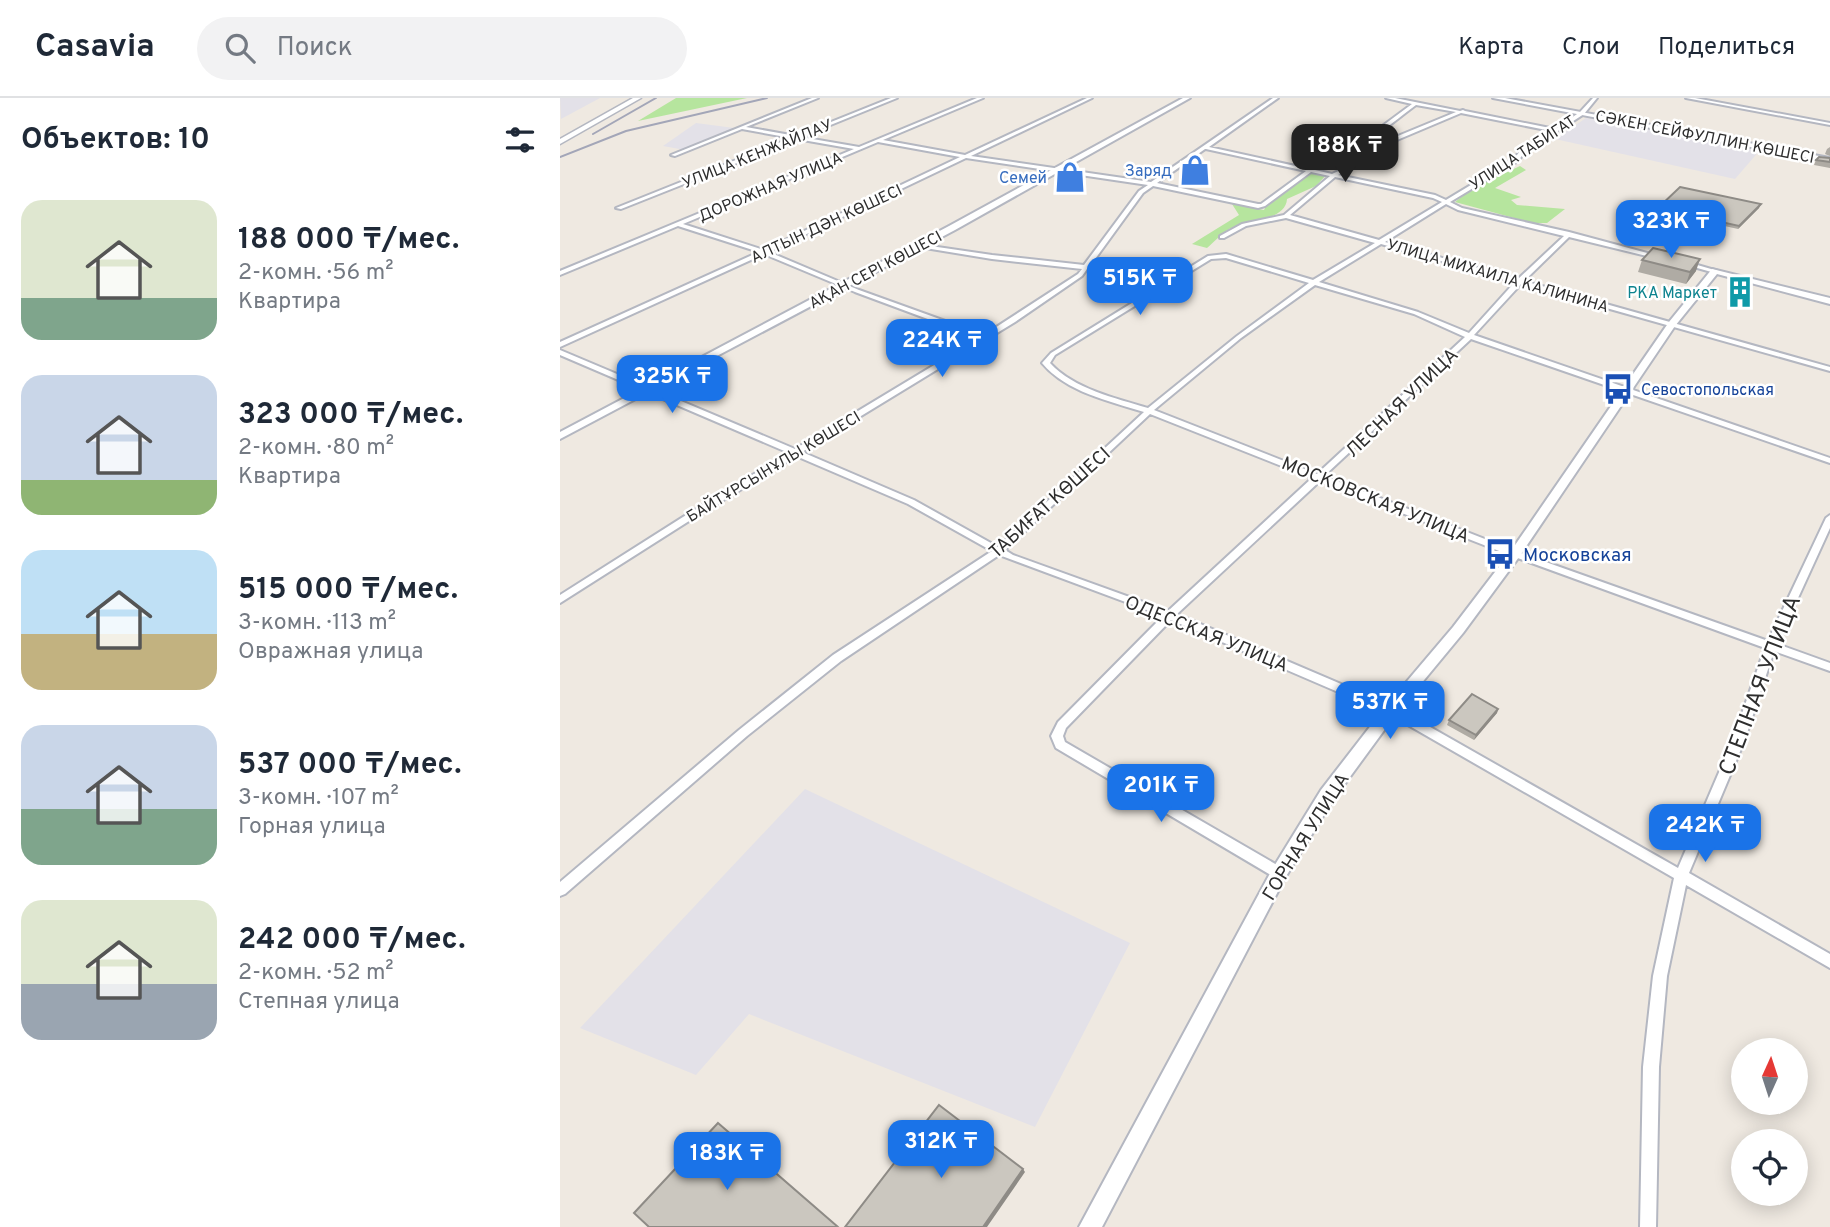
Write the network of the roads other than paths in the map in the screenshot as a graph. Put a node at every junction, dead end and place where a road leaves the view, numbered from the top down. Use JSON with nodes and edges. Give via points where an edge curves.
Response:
{"nodes":[{"id":1,"x":638,"y":98,"type":"edge"},
{"id":2,"x":815,"y":98,"type":"edge"},
{"id":3,"x":895,"y":98,"type":"edge"},
{"id":4,"x":981,"y":98,"type":"edge"},
{"id":5,"x":1090,"y":98,"type":"edge"},
{"id":6,"x":1187,"y":98,"type":"edge"},
{"id":7,"x":1276,"y":98,"type":"edge"},
{"id":8,"x":1388,"y":98,"type":"edge"},
{"id":9,"x":1496,"y":98,"type":"edge"},
{"id":10,"x":1595,"y":98,"type":"edge"},
{"id":11,"x":1688,"y":98,"type":"edge"},
{"id":12,"x":1729,"y":98,"type":"edge"},
{"id":13,"x":1416,"y":103,"type":"junction"},
{"id":14,"x":1722,"y":104,"type":"junction"},
{"id":15,"x":1462,"y":111,"type":"junction"},
{"id":16,"x":1582,"y":113,"type":"junction"},
{"id":17,"x":1830,"y":124,"type":"edge"},
{"id":18,"x":743,"y":128,"type":"junction"},
{"id":19,"x":1554,"y":130,"type":"junction"},
{"id":20,"x":798,"y":138,"type":"junction"},
{"id":21,"x":878,"y":141,"type":"junction"},
{"id":22,"x":560,"y":142,"type":"edge"},
{"id":23,"x":859,"y":148,"type":"junction"},
{"id":24,"x":1206,"y":148,"type":"junction"},
{"id":25,"x":673,"y":155,"type":"dead end"},
{"id":26,"x":966,"y":157,"type":"junction"},
{"id":27,"x":1830,"y":160,"type":"edge"},
{"id":28,"x":1312,"y":169,"type":"junction"},
{"id":29,"x":1056,"y":171,"type":"junction"},
{"id":30,"x":1335,"y":174,"type":"junction"},
{"id":31,"x":1152,"y":184,"type":"junction"},
{"id":32,"x":1445,"y":201,"type":"junction"},
{"id":33,"x":619,"y":208,"type":"dead end"},
{"id":34,"x":1286,"y":216,"type":"junction"},
{"id":35,"x":678,"y":224,"type":"junction"},
{"id":36,"x":1569,"y":234,"type":"junction"},
{"id":37,"x":1222,"y":237,"type":"dead end"},
{"id":38,"x":1382,"y":243,"type":"junction"},
{"id":39,"x":919,"y":246,"type":"junction"},
{"id":40,"x":764,"y":252,"type":"junction"},
{"id":41,"x":1662,"y":258,"type":"edge"},
{"id":42,"x":1675,"y":261,"type":"edge"},
{"id":43,"x":1086,"y":267,"type":"junction"},
{"id":44,"x":1715,"y":271,"type":"junction"},
{"id":45,"x":560,"y":273,"type":"edge"},
{"id":46,"x":1148,"y":274,"type":"dead end"},
{"id":47,"x":1519,"y":282,"type":"junction"},
{"id":48,"x":1313,"y":283,"type":"junction"},
{"id":49,"x":845,"y":285,"type":"junction"},
{"id":50,"x":1830,"y":300,"type":"edge"},
{"id":51,"x":1672,"y":324,"type":"junction"},
{"id":52,"x":1469,"y":336,"type":"junction"},
{"id":53,"x":982,"y":337,"type":"junction"},
{"id":54,"x":560,"y":345,"type":"edge"},
{"id":55,"x":560,"y":352,"type":"edge"},
{"id":56,"x":1830,"y":369,"type":"edge"},
{"id":57,"x":648,"y":389,"type":"junction"},
{"id":58,"x":1628,"y":390,"type":"junction"},
{"id":59,"x":1149,"y":411,"type":"junction"},
{"id":60,"x":560,"y":436,"type":"edge"},
{"id":61,"x":795,"y":453,"type":"junction"},
{"id":62,"x":1830,"y":461,"type":"edge"},
{"id":63,"x":1322,"y":477,"type":"junction"},
{"id":64,"x":1830,"y":517,"type":"edge"},
{"id":65,"x":999,"y":551,"type":"junction"},
{"id":66,"x":1515,"y":554,"type":"junction"},
{"id":67,"x":560,"y":600,"type":"edge"},
{"id":68,"x":1170,"y":615,"type":"junction"},
{"id":69,"x":1771,"y":645,"type":"junction"},
{"id":70,"x":1830,"y":667,"type":"edge"},
{"id":71,"x":1391,"y":710,"type":"junction"},
{"id":72,"x":1279,"y":873,"type":"junction"},
{"id":73,"x":1682,"y":876,"type":"junction"},
{"id":74,"x":560,"y":890,"type":"edge"},
{"id":75,"x":1830,"y":961,"type":"edge"},
{"id":76,"x":1090,"y":1227,"type":"edge"},
{"id":77,"x":1648,"y":1227,"type":"edge"}],
"edges":[{"from":1,"to":22,"type":"main road"},
{"from":2,"to":18,"type":"street"},
{"from":3,"to":20,"type":"street","name":"УЛИЦА КЕНЖАЙЛАУ"},
{"from":4,"to":21,"type":"street","name":"ДОРОЖНАЯ УЛИЦА"},
{"from":5,"to":26,"type":"street","name":"АЛТЫН ДӘН КӨШЕСІ"},
{"from":6,"to":29,"type":"street","name":"АҚАН СЕРІ КӨШЕСІ"},
{"from":7,"to":24,"type":"street","name":"БАЙТҰРСЫНҰЛЫ КӨШЕСІ"},
{"from":8,"to":13,"type":"street"},
{"from":9,"to":16,"type":"street","name":"СӘКЕН СЕЙФУЛЛИН КӨШЕСІ"},
{"from":10,"to":16,"type":"street","name":"УЛИЦА ТАБИГАТ"},
{"from":11,"to":14,"type":"street"},
{"from":12,"to":14,"type":"street"},
{"from":13,"to":15,"type":"street"},
{"from":13,"to":28,"type":"street","via":[[1364,142]]},
{"from":14,"to":17,"type":"street"},
{"from":15,"to":19,"type":"street"},
{"from":15,"to":30,"type":"street","via":[[1395,139],[1373,157]]},
{"from":16,"to":19,"type":"street","name":"УЛИЦА ТАБИГАТ"},
{"from":16,"to":27,"type":"street","name":"СӘКЕН СЕЙФУЛЛИН КӨШЕСІ"},
{"from":18,"to":20,"type":"street"},
{"from":18,"to":25,"type":"street"},
{"from":19,"to":32,"type":"street","name":"УЛИЦА ТАБИГАТ","via":[[1516,160]]},
{"from":20,"to":23,"type":"street"},
{"from":20,"to":33,"type":"street","name":"УЛИЦА КЕНЖАЙЛАУ"},
{"from":21,"to":23,"type":"street","name":"ДОРОЖНАЯ УЛИЦА"},
{"from":21,"to":26,"type":"street"},
{"from":23,"to":35,"type":"street","name":"ДОРОЖНАЯ УЛИЦА"},
{"from":24,"to":28,"type":"street"},
{"from":24,"to":31,"type":"street","name":"БАЙТҰРСЫНҰЛЫ КӨШЕСІ"},
{"from":26,"to":29,"type":"street"},
{"from":26,"to":40,"type":"street","name":"АЛТЫН ДӘН КӨШЕСІ"},
{"from":28,"to":30,"type":"street"},
{"from":28,"to":31,"type":"street","via":[[1258,206]]},
{"from":29,"to":31,"type":"street"},
{"from":29,"to":39,"type":"street","name":"АҚАН СЕРІ КӨШЕСІ"},
{"from":30,"to":32,"type":"street"},
{"from":30,"to":34,"type":"street"},
{"from":31,"to":43,"type":"street","name":"БАЙТҰРСЫНҰЛЫ КӨШЕСІ","via":[[1129,205]]},
{"from":32,"to":36,"type":"street","via":[[1460,209]]},
{"from":32,"to":38,"type":"street","name":"ТАБИҒАТ КӨШЕСІ"},
{"from":34,"to":37,"type":"street","via":[[1244,225]]},
{"from":34,"to":38,"type":"street","name":"УЛИЦА МИХАИЛА КАЛИНИНА"},
{"from":35,"to":40,"type":"street"},
{"from":35,"to":45,"type":"street","name":"ДОРОЖНАЯ УЛИЦА"},
{"from":36,"to":41,"type":"street"},
{"from":36,"to":47,"type":"street","name":"ЛЕСНАЯ УЛИЦА"},
{"from":38,"to":47,"type":"street","name":"УЛИЦА МИХАИЛА КАЛИНИНА"},
{"from":38,"to":48,"type":"street","name":"ТАБИҒАТ КӨШЕСІ"},
{"from":39,"to":43,"type":"street"},
{"from":39,"to":49,"type":"street","name":"АҚАН СЕРІ КӨШЕСІ"},
{"from":40,"to":49,"type":"street"},
{"from":40,"to":54,"type":"street","name":"АЛТЫН ДӘН КӨШЕСІ"},
{"from":42,"to":44,"type":"street"},
{"from":43,"to":46,"type":"street"},
{"from":43,"to":53,"type":"street","name":"БАЙТҰРСЫНҰЛЫ КӨШЕСІ","via":[[1013,321]]},
{"from":44,"to":50,"type":"street"},
{"from":44,"to":51,"type":"street","name":"ГОРНАЯ УЛИЦА"},
{"from":47,"to":51,"type":"street","name":"УЛИЦА МИХАИЛА КАЛИНИНА"},
{"from":47,"to":52,"type":"street","name":"ЛЕСНАЯ УЛИЦА"},
{"from":48,"to":52,"type":"street","via":[[1416,313]]},
{"from":48,"to":59,"type":"street","name":"ТАБИҒАТ КӨШЕСІ"},
{"from":48,"to":59,"type":"street","name":"МОСКОВСКАЯ УЛИЦА","via":[[1226,256],[1210,257],[1053,354],[1046,363],[1082,387]]},
{"from":49,"to":53,"type":"street"},
{"from":49,"to":57,"type":"street","name":"АҚАН СЕРІ КӨШЕСІ"},
{"from":51,"to":56,"type":"street","name":"УЛИЦА МИХАИЛА КАЛИНИНА"},
{"from":51,"to":58,"type":"street","name":"ГОРНАЯ УЛИЦА"},
{"from":52,"to":58,"type":"street"},
{"from":52,"to":63,"type":"street","name":"ЛЕСНАЯ УЛИЦА"},
{"from":53,"to":61,"type":"street","name":"БАЙТҰРСЫНҰЛЫ КӨШЕСІ"},
{"from":55,"to":57,"type":"street","name":"ОДЕССКАЯ УЛИЦА"},
{"from":57,"to":60,"type":"street","name":"АҚАН СЕРІ КӨШЕСІ"},
{"from":57,"to":61,"type":"street","name":"ОДЕССКАЯ УЛИЦА"},
{"from":58,"to":62,"type":"street"},
{"from":58,"to":66,"type":"street","name":"ГОРНАЯ УЛИЦА"},
{"from":59,"to":63,"type":"street","name":"МОСКОВСКАЯ УЛИЦА"},
{"from":59,"to":65,"type":"street","name":"ТАБИҒАТ КӨШЕСІ"},
{"from":61,"to":65,"type":"street","name":"ОДЕССКАЯ УЛИЦА","via":[[911,502]]},
{"from":61,"to":67,"type":"street","name":"БАЙТҰРСЫНҰЛЫ КӨШЕСІ"},
{"from":63,"to":66,"type":"street","name":"МОСКОВСКАЯ УЛИЦА"},
{"from":63,"to":68,"type":"street","name":"ЛЕСНАЯ УЛИЦА"},
{"from":64,"to":69,"type":"street","name":"СТЕПНАЯ УЛИЦА"},
{"from":65,"to":68,"type":"street","name":"ОДЕССКАЯ УЛИЦА"},
{"from":65,"to":74,"type":"street","name":"ТАБИҒАТ КӨШЕСІ","via":[[837,658]]},
{"from":66,"to":69,"type":"street","name":"МОСКОВСКАЯ УЛИЦА"},
{"from":66,"to":71,"type":"street","name":"ГОРНАЯ УЛИЦА"},
{"from":68,"to":71,"type":"street","name":"ОДЕССКАЯ УЛИЦА"},
{"from":68,"to":72,"type":"street","name":"ЛЕСНАЯ УЛИЦА","via":[[1062,725],[1059,746]]},
{"from":69,"to":70,"type":"street","name":"МОСКОВСКАЯ УЛИЦА"},
{"from":69,"to":73,"type":"street","name":"СТЕПНАЯ УЛИЦА","via":[[1738,742]]},
{"from":71,"to":72,"type":"street","name":"ГОРНАЯ УЛИЦА","via":[[1327,794]]},
{"from":71,"to":73,"type":"street","name":"ОДЕССКАЯ УЛИЦА"},
{"from":72,"to":76,"type":"street","name":"ГОРНАЯ УЛИЦА"},
{"from":73,"to":75,"type":"street","name":"ОДЕССКАЯ УЛИЦА"},
{"from":73,"to":77,"type":"street","name":"СТЕПНАЯ УЛИЦА","via":[[1660,976],[1652,1054]]}]}
